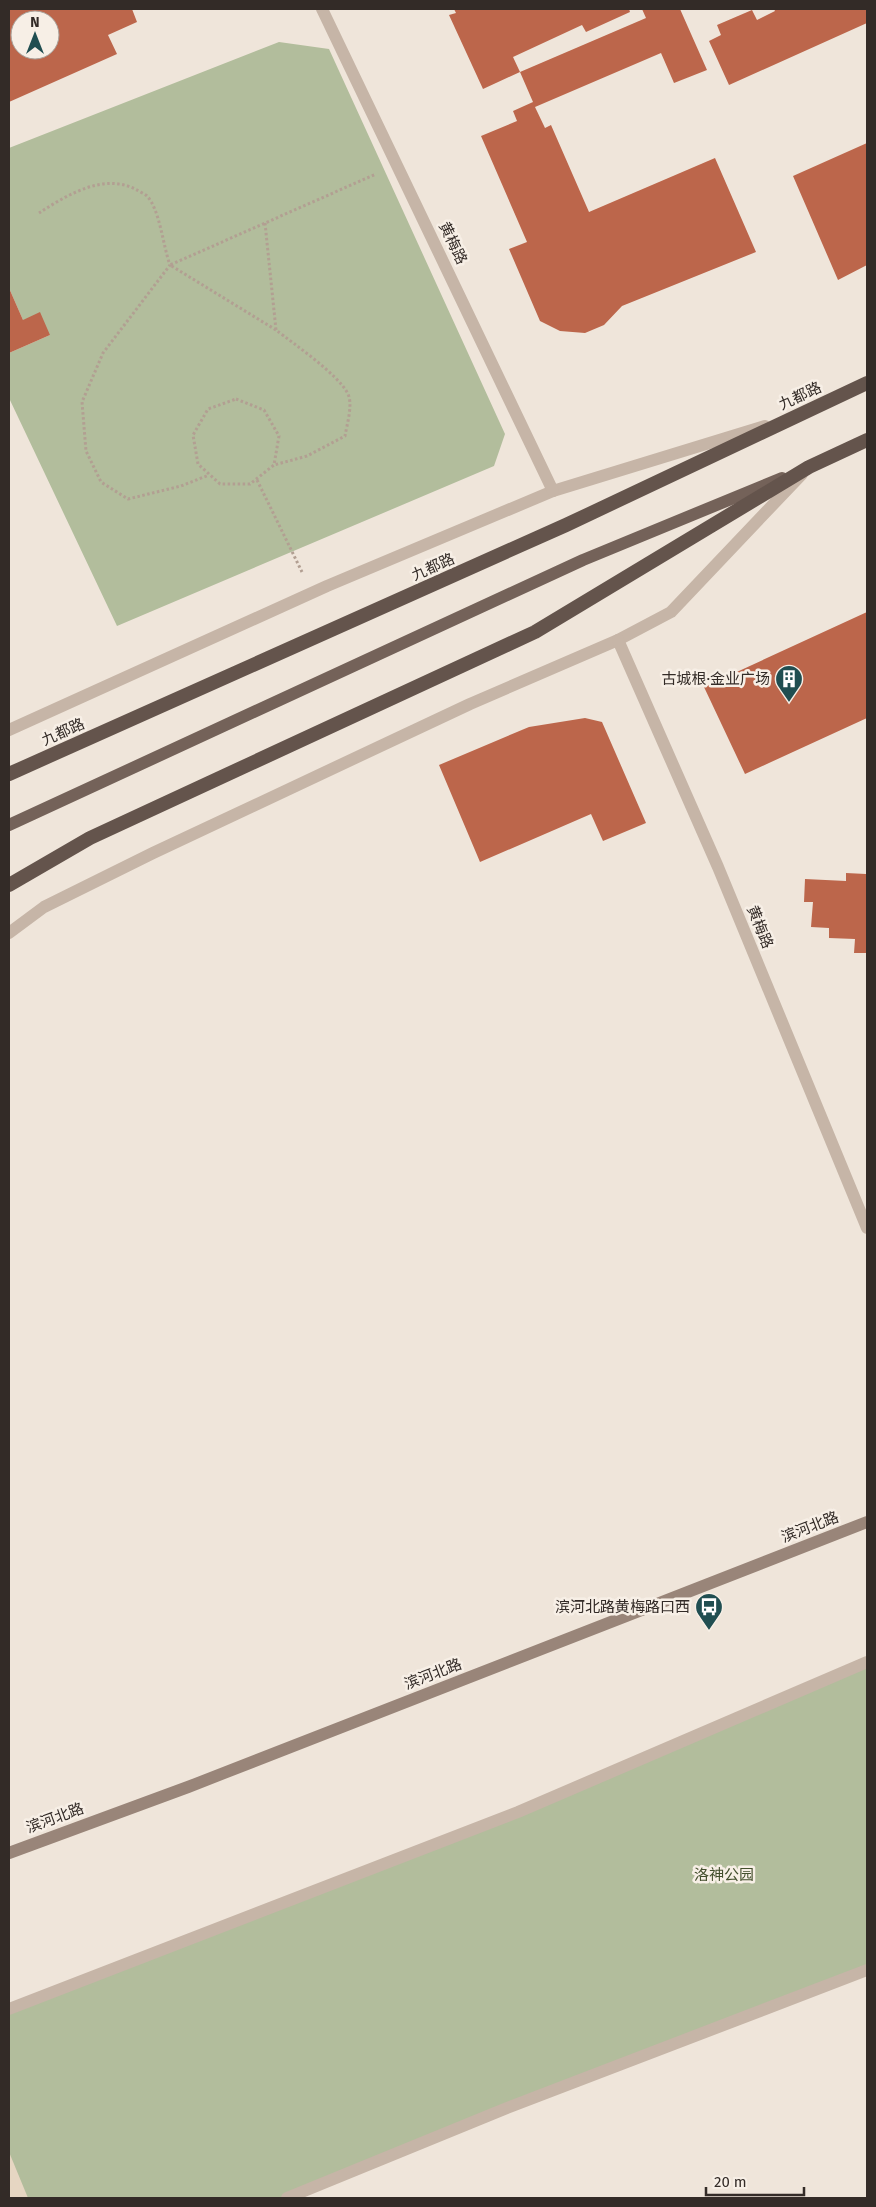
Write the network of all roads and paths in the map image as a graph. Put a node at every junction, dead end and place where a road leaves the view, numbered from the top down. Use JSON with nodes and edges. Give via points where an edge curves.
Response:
{"nodes":[{"id":1,"x":322,"y":9,"type":"edge"},
{"id":2,"x":397,"y":165,"type":"junction"},
{"id":3,"x":39,"y":213,"type":"dead end"},
{"id":4,"x":265,"y":223,"type":"junction"},
{"id":5,"x":170,"y":265,"type":"junction"},
{"id":6,"x":276,"y":330,"type":"junction"},
{"id":7,"x":867,"y":382,"type":"edge"},
{"id":8,"x":788,"y":419,"type":"junction"},
{"id":9,"x":867,"y":440,"type":"edge"},
{"id":10,"x":274,"y":465,"type":"junction"},
{"id":11,"x":809,"y":467,"type":"junction"},
{"id":12,"x":209,"y":475,"type":"junction"},
{"id":13,"x":257,"y":480,"type":"junction"},
{"id":14,"x":553,"y":491,"type":"junction"},
{"id":15,"x":312,"y":593,"type":"junction"},
{"id":16,"x":618,"y":640,"type":"junction"},
{"id":17,"x":9,"y":730,"type":"edge"},
{"id":18,"x":9,"y":774,"type":"edge"},
{"id":19,"x":9,"y":825,"type":"edge"},
{"id":20,"x":9,"y":885,"type":"edge"},
{"id":21,"x":9,"y":933,"type":"edge"},
{"id":22,"x":867,"y":1228,"type":"edge"},
{"id":23,"x":867,"y":1522,"type":"edge"},
{"id":24,"x":867,"y":1662,"type":"edge"},
{"id":25,"x":9,"y":1853,"type":"edge"},
{"id":26,"x":867,"y":1970,"type":"edge"},
{"id":27,"x":9,"y":2009,"type":"edge"},
{"id":28,"x":287,"y":2198,"type":"edge"}],
"edges":[{"from":1,"to":2,"type":"street","name":"黄梅路"},
{"from":2,"to":4,"type":"path"},
{"from":2,"to":14,"type":"street","name":"黄梅路"},
{"from":3,"to":5,"type":"path","via":[[90,185],[127,184],[147,196],[158,218]]},
{"from":4,"to":5,"type":"path"},
{"from":4,"to":6,"type":"path"},
{"from":5,"to":6,"type":"path"},
{"from":5,"to":12,"type":"path","via":[[103,353],[93,375],[82,402],[86,451],[102,482],[128,499],[181,486]]},
{"from":6,"to":10,"type":"path","via":[[337,380],[348,395],[348,419],[345,436],[307,456]]},
{"from":7,"to":8,"type":"highway","name":"九都路"},
{"from":8,"to":14,"type":"street"},
{"from":8,"to":18,"type":"highway","name":"九都路","via":[[566,525]]},
{"from":9,"to":11,"type":"highway"},
{"from":10,"to":12,"type":"path","via":[[279,436],[264,410],[236,399],[208,409],[193,435],[198,464]]},
{"from":10,"to":13,"type":"path"},
{"from":11,"to":16,"type":"street","via":[[671,612]]},
{"from":11,"to":19,"type":"main road","via":[[583,560]]},
{"from":11,"to":20,"type":"highway","via":[[535,632],[90,838]]},
{"from":12,"to":13,"type":"path","via":[[220,484],[250,484]]},
{"from":13,"to":15,"type":"path"},
{"from":14,"to":15,"type":"street"},
{"from":15,"to":17,"type":"street"},
{"from":16,"to":21,"type":"street","via":[[470,704],[153,853],[44,906]]},
{"from":16,"to":22,"type":"street","name":"黄梅路","via":[[718,867]]},
{"from":23,"to":25,"type":"main road","name":"滨河北路"},
{"from":24,"to":27,"type":"street","via":[[518,1812]]},
{"from":26,"to":28,"type":"street","via":[[506,2108]]}]}
